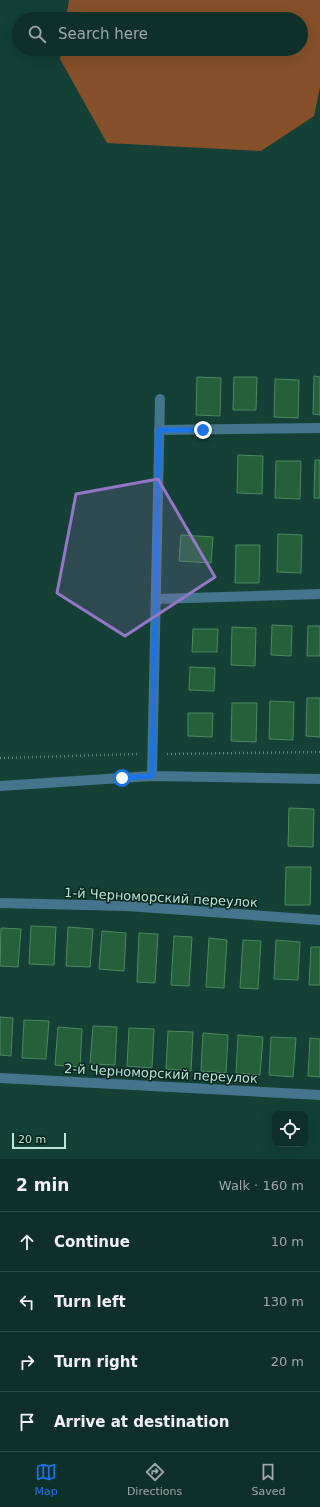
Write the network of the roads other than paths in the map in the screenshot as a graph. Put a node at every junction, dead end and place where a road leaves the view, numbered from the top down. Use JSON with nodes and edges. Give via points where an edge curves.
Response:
{"nodes":[{"id":1,"x":160,"y":399,"type":"dead end"},
{"id":2,"x":320,"y":428,"type":"edge"},
{"id":3,"x":159,"y":430,"type":"junction"},
{"id":4,"x":320,"y":594,"type":"edge"},
{"id":5,"x":156,"y":598,"type":"junction"},
{"id":6,"x":152,"y":776,"type":"junction"},
{"id":7,"x":320,"y":779,"type":"edge"},
{"id":8,"x":0,"y":786,"type":"edge"},
{"id":9,"x":0,"y":903,"type":"edge"},
{"id":10,"x":320,"y":920,"type":"edge"},
{"id":11,"x":0,"y":1078,"type":"edge"},
{"id":12,"x":320,"y":1095,"type":"edge"}],
"edges":[{"from":1,"to":3,"type":"street"},
{"from":2,"to":3,"type":"street"},
{"from":3,"to":5,"type":"street"},
{"from":4,"to":5,"type":"street"},
{"from":5,"to":6,"type":"street"},
{"from":6,"to":7,"type":"street"},
{"from":6,"to":8,"type":"street"},
{"from":9,"to":10,"type":"street","name":"1-й Черноморский переулок","via":[[127,906]]},
{"from":11,"to":12,"type":"street","name":"2-й Черноморский переулок"}]}
